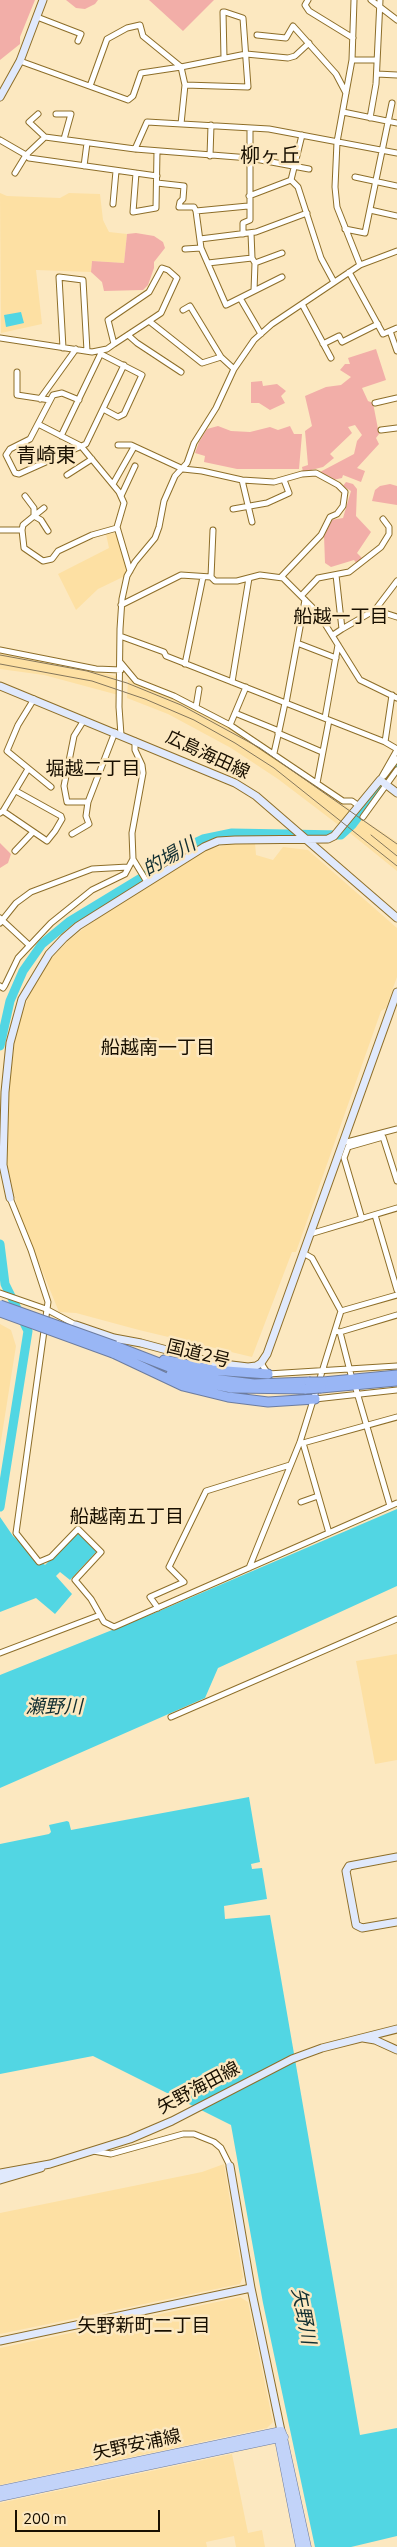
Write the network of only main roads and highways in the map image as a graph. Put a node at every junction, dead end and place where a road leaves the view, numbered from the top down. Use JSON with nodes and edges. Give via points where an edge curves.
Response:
{"nodes":[{"id":1,"x":0,"y":1305,"type":"edge"},
{"id":2,"x":0,"y":1312,"type":"edge"},
{"id":3,"x":114,"y":1350,"type":"junction"},
{"id":4,"x":137,"y":1358,"type":"junction"},
{"id":5,"x":268,"y":1374,"type":"road end"},
{"id":6,"x":397,"y":1375,"type":"edge"},
{"id":7,"x":397,"y":1381,"type":"edge"},
{"id":8,"x":322,"y":1385,"type":"junction"},
{"id":9,"x":315,"y":1400,"type":"road end"},
{"id":10,"x":281,"y":2435,"type":"junction"},
{"id":11,"x":0,"y":2490,"type":"edge"},
{"id":12,"x":0,"y":2497,"type":"edge"},
{"id":13,"x":300,"y":2547,"type":"edge"},
{"id":14,"x":307,"y":2547,"type":"edge"}],
"edges":[{"from":1,"to":3,"type":"highway","bridge":true},
{"from":2,"to":3,"type":"highway","bridge":true},
{"from":3,"to":4,"type":"highway"},
{"from":4,"to":5,"type":"highway","via":[[212,1370]]},
{"from":4,"to":8,"type":"highway","name":"国道2号","bridge":true,"via":[[211,1385],[252,1389]]},
{"from":4,"to":9,"type":"highway","via":[[183,1386],[228,1397],[268,1402]]},
{"from":6,"to":8,"type":"highway","name":"国道2号"},
{"from":7,"to":8,"type":"highway","name":"国道2号"},
{"from":10,"to":11,"type":"main road","name":"矢野安浦線"},
{"from":10,"to":12,"type":"main road","name":"矢野安浦線"},
{"from":10,"to":13,"type":"main road"},
{"from":10,"to":14,"type":"main road"}]}
